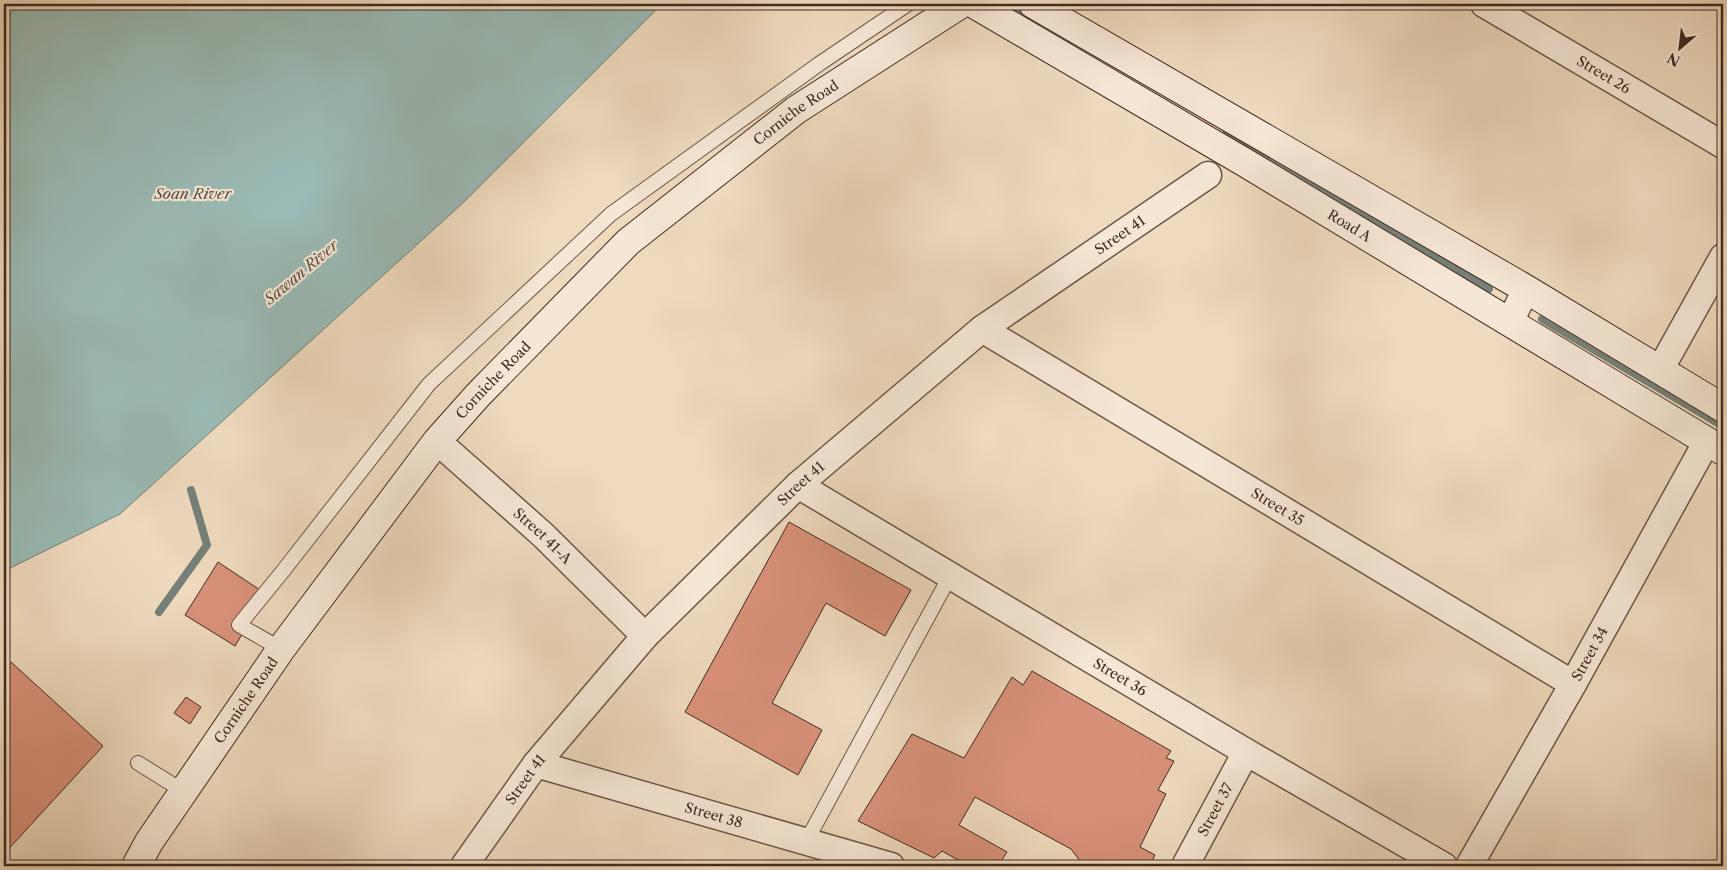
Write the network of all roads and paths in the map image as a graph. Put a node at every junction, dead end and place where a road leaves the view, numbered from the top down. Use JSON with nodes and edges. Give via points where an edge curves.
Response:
{"nodes":[{"id":1,"x":908,"y":4,"type":"edge"},
{"id":2,"x":961,"y":4,"type":"edge"},
{"id":3,"x":974,"y":4,"type":"edge"},
{"id":4,"x":1032,"y":4,"type":"edge"},
{"id":5,"x":1487,"y":4,"type":"edge"},
{"id":6,"x":1723,"y":145,"type":"edge"},
{"id":7,"x":1208,"y":175,"type":"dead end"},
{"id":8,"x":1723,"y":257,"type":"edge"},
{"id":9,"x":1526,"y":288,"type":"junction"},
{"id":10,"x":1510,"y":322,"type":"junction"},
{"id":11,"x":982,"y":329,"type":"junction"},
{"id":12,"x":1660,"y":370,"type":"junction"},
{"id":13,"x":1723,"y":408,"type":"edge"},
{"id":14,"x":437,"y":441,"type":"junction"},
{"id":15,"x":1715,"y":446,"type":"edge"},
{"id":16,"x":798,"y":485,"type":"junction"},
{"id":17,"x":950,"y":576,"type":"junction"},
{"id":18,"x":645,"y":636,"type":"junction"},
{"id":19,"x":281,"y":648,"type":"junction"},
{"id":20,"x":1573,"y":684,"type":"junction"},
{"id":21,"x":1246,"y":752,"type":"junction"},
{"id":22,"x":138,"y":762,"type":"dead end"},
{"id":23,"x":536,"y":764,"type":"junction"},
{"id":24,"x":183,"y":791,"type":"junction"},
{"id":25,"x":806,"y":842,"type":"junction"},
{"id":26,"x":136,"y":866,"type":"edge"},
{"id":27,"x":464,"y":866,"type":"edge"},
{"id":28,"x":891,"y":866,"type":"edge"},
{"id":29,"x":1185,"y":866,"type":"edge"},
{"id":30,"x":1444,"y":866,"type":"edge"},
{"id":31,"x":1469,"y":866,"type":"edge"}],
"edges":[{"from":1,"to":19,"type":"lane","via":[[611,214],[428,384],[239,624]]},
{"from":2,"to":14,"type":"street","name":"Corniche Road","via":[[796,110],[628,242]]},
{"from":3,"to":10,"type":"street","name":"Road A"},
{"from":4,"to":9,"type":"street"},
{"from":5,"to":6,"type":"street","name":"Street 26"},
{"from":7,"to":11,"type":"street","name":"Street 41"},
{"from":8,"to":12,"type":"street"},
{"from":9,"to":10,"type":"street"},
{"from":9,"to":12,"type":"street"},
{"from":10,"to":15,"type":"street","name":"Road A"},
{"from":11,"to":16,"type":"street","name":"Street 41"},
{"from":11,"to":20,"type":"street","name":"Street 35"},
{"from":12,"to":13,"type":"street"},
{"from":14,"to":18,"type":"street","name":"Street 41-A","via":[[543,535]]},
{"from":14,"to":19,"type":"street","name":"Corniche Road"},
{"from":15,"to":20,"type":"street","name":"Street 34"},
{"from":16,"to":17,"type":"street","name":"Street 36"},
{"from":16,"to":18,"type":"street","name":"Street 41"},
{"from":17,"to":21,"type":"street","name":"Street 36"},
{"from":17,"to":25,"type":"lane"},
{"from":18,"to":23,"type":"street","name":"Street 41"},
{"from":19,"to":24,"type":"street","name":"Corniche Road"},
{"from":20,"to":31,"type":"street","name":"Street 34"},
{"from":21,"to":29,"type":"street","name":"Street 37"},
{"from":21,"to":30,"type":"street","name":"Street 36"},
{"from":22,"to":24,"type":"lane"},
{"from":23,"to":25,"type":"street","name":"Street 38"},
{"from":23,"to":27,"type":"street","name":"Street 41"},
{"from":24,"to":26,"type":"street","name":"Corniche Road","via":[[148,842]]},
{"from":25,"to":28,"type":"street","name":"Street 38"}]}
